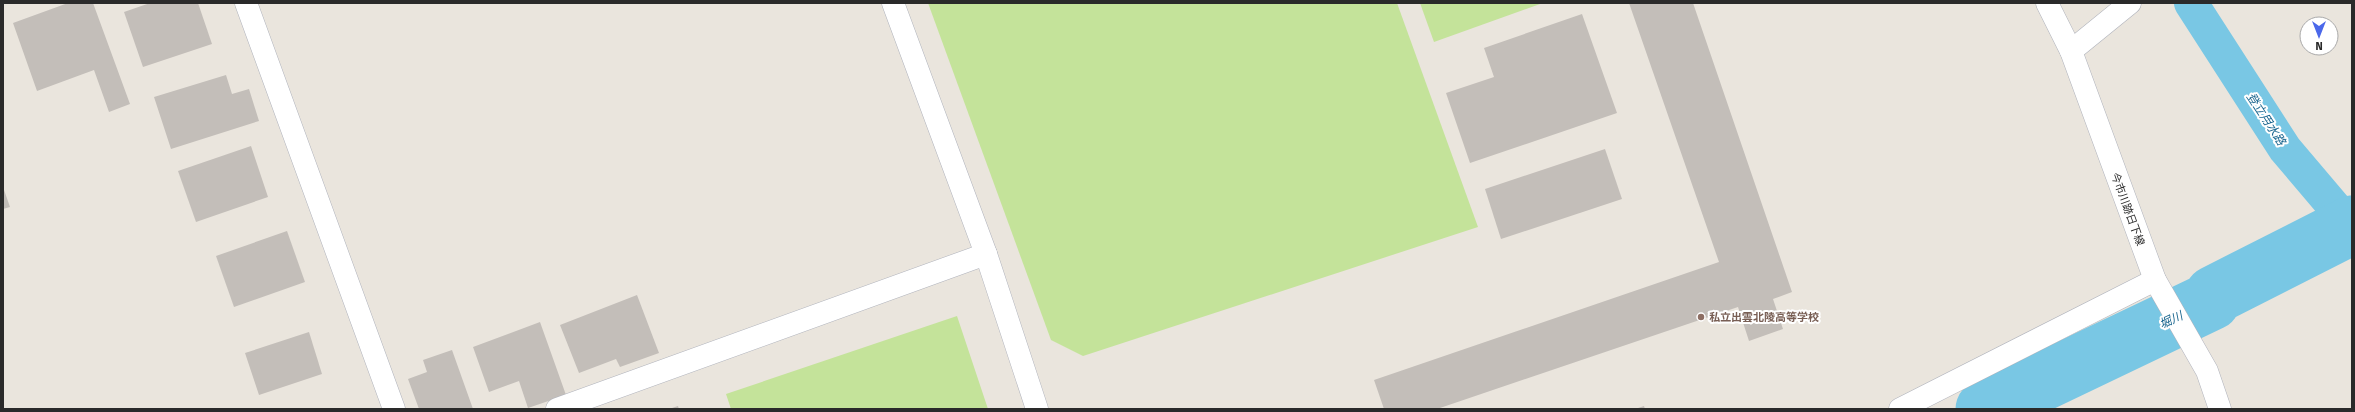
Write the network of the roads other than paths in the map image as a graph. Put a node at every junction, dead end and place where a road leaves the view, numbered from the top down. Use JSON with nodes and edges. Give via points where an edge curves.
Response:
{"nodes":[{"id":1,"x":246,"y":3,"type":"edge"},
{"id":2,"x":893,"y":3,"type":"edge"},
{"id":3,"x":2047,"y":3,"type":"edge"},
{"id":4,"x":2130,"y":3,"type":"edge"},
{"id":5,"x":2070,"y":51,"type":"junction"},
{"id":6,"x":986,"y":254,"type":"junction"},
{"id":7,"x":2155,"y":280,"type":"junction"},
{"id":8,"x":394,"y":409,"type":"edge"},
{"id":9,"x":557,"y":409,"type":"edge"},
{"id":10,"x":1037,"y":409,"type":"edge"},
{"id":11,"x":1900,"y":409,"type":"edge"},
{"id":12,"x":2220,"y":409,"type":"edge"}],
"edges":[{"from":1,"to":8,"type":"street"},
{"from":2,"to":6,"type":"street"},
{"from":3,"to":5,"type":"street","name":"今市川跡日下線"},
{"from":4,"to":5,"type":"street"},
{"from":5,"to":7,"type":"street","name":"今市川跡日下線"},
{"from":6,"to":9,"type":"street"},
{"from":6,"to":10,"type":"street"},
{"from":7,"to":11,"type":"street"},
{"from":7,"to":12,"type":"street","name":"今市川跡日下線","via":[[2207,371]]}]}
